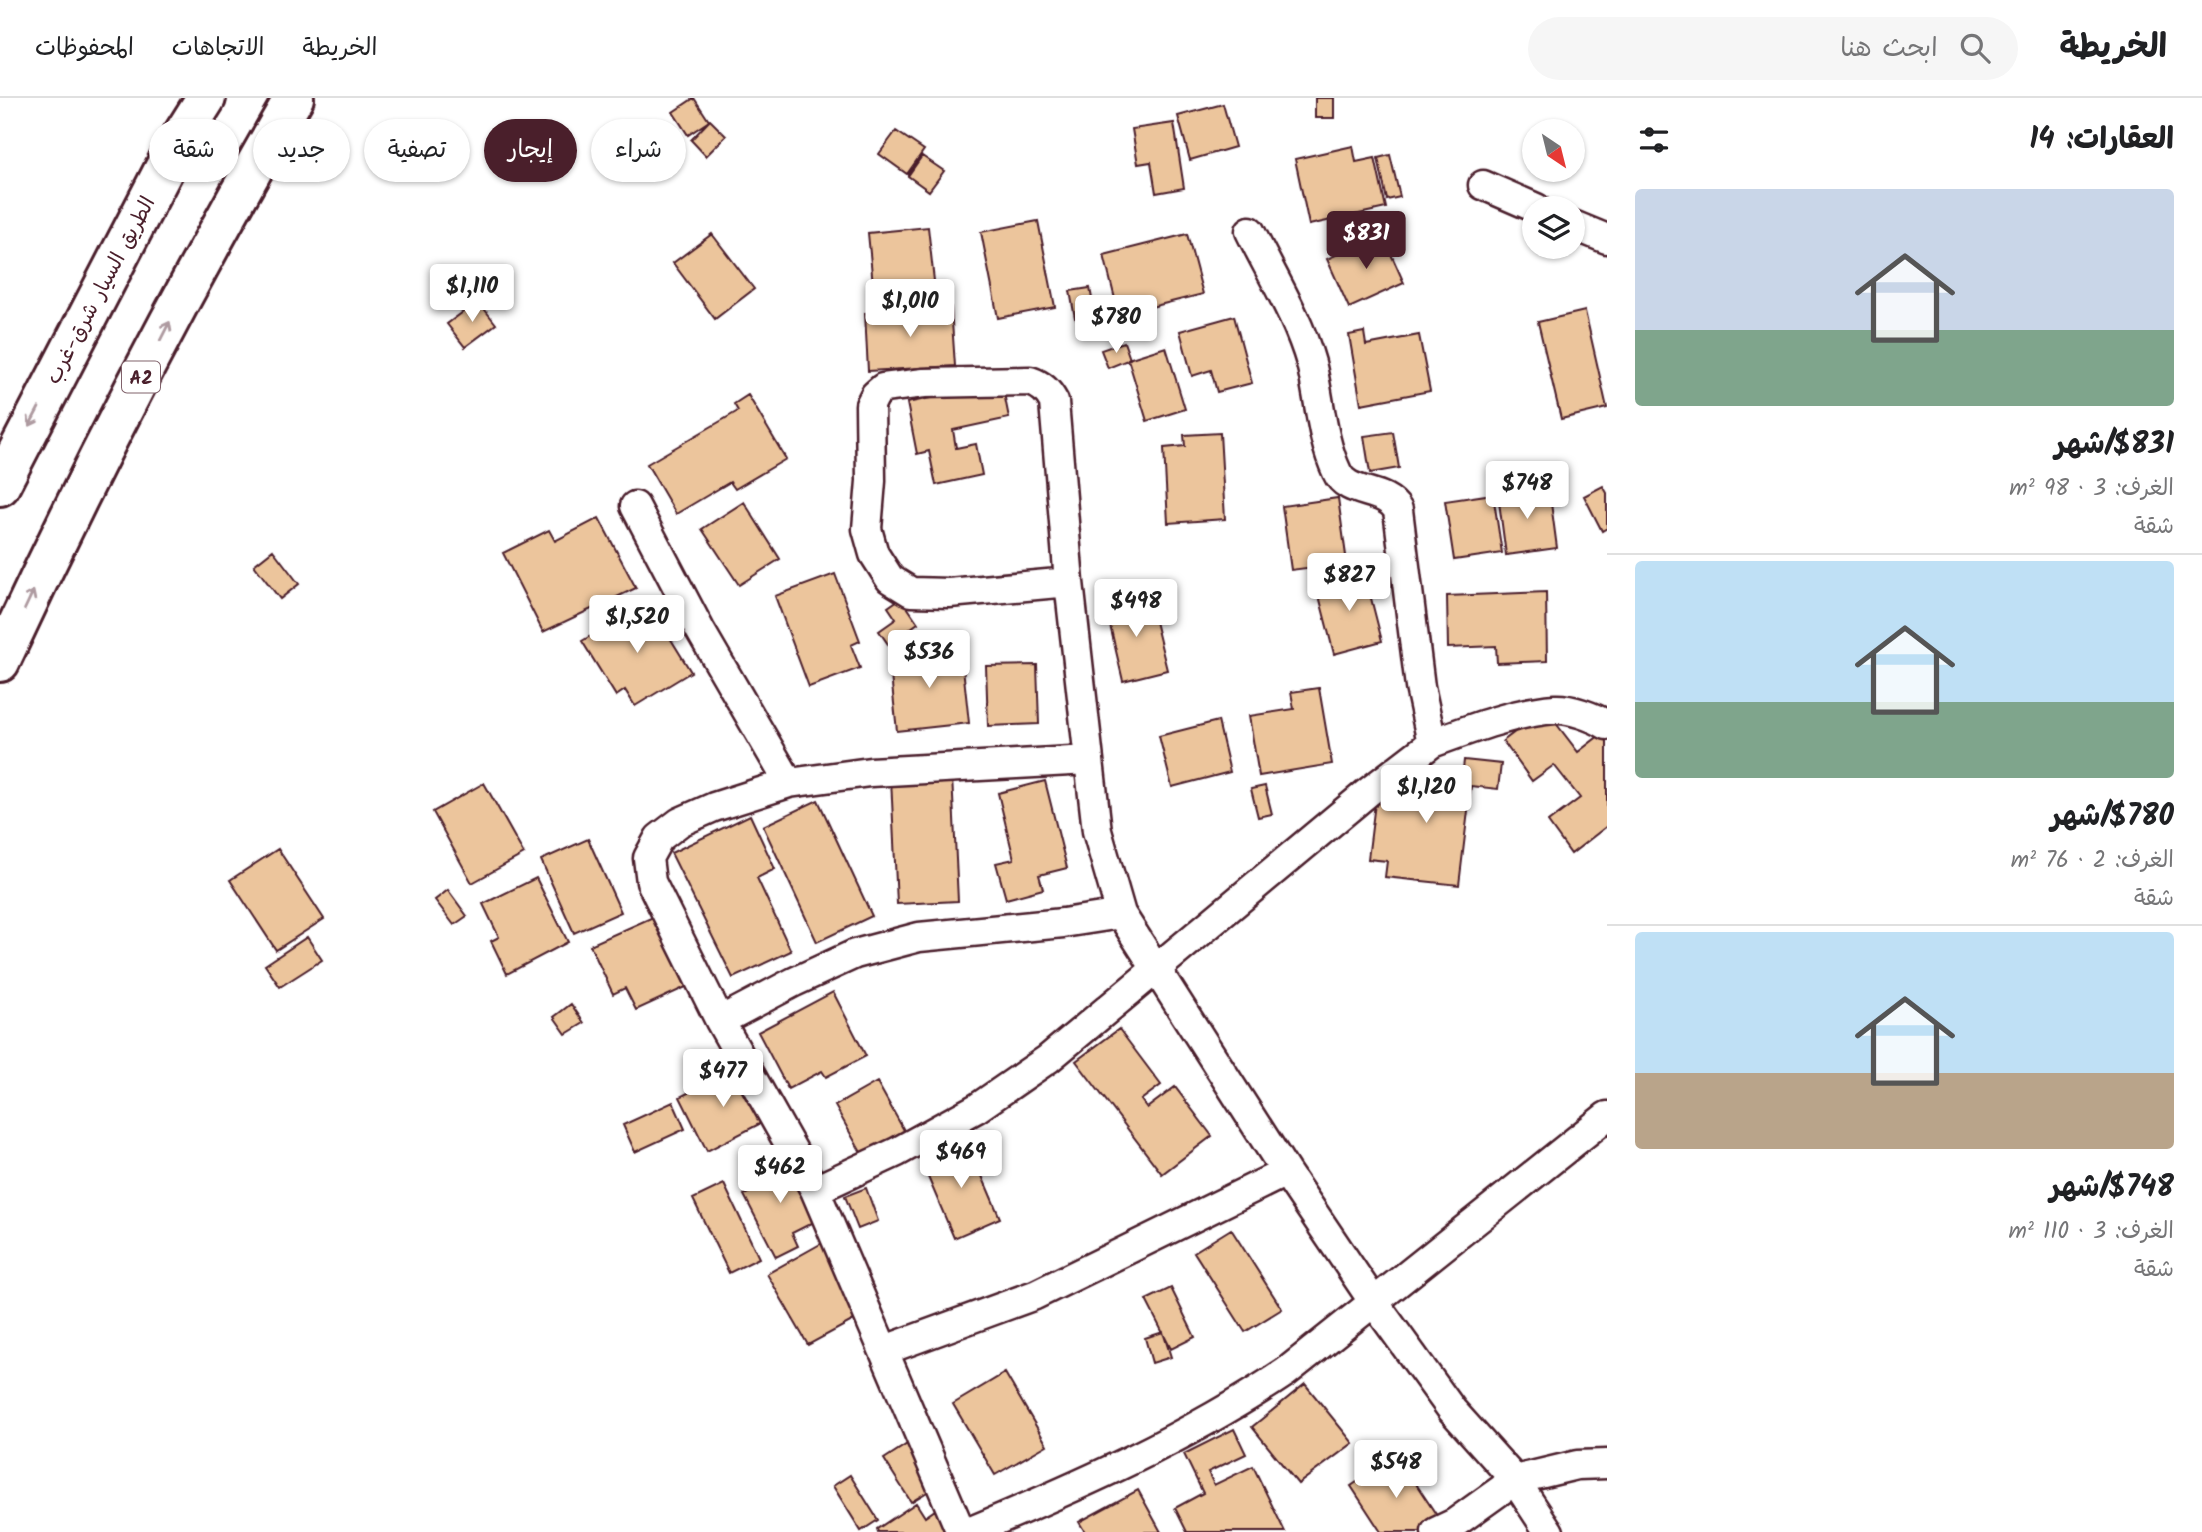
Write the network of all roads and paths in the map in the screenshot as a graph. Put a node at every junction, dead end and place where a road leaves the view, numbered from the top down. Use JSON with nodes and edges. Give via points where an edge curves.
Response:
{"nodes":[{"id":1,"x":206,"y":98,"type":"edge"},
{"id":2,"x":293,"y":98,"type":"edge"},
{"id":3,"x":1483,"y":185,"type":"dead end"},
{"id":4,"x":1522,"y":202,"type":"edge"},
{"id":5,"x":1585,"y":230,"type":"edge"},
{"id":6,"x":1250,"y":232,"type":"dead end"},
{"id":7,"x":1607,"y":239,"type":"edge"},
{"id":8,"x":0,"y":485,"type":"edge"},
{"id":9,"x":635,"y":506,"type":"dead end"},
{"id":10,"x":1069,"y":582,"type":"junction"},
{"id":11,"x":0,"y":662,"type":"edge"},
{"id":12,"x":1607,"y":725,"type":"edge"},
{"id":13,"x":1432,"y":743,"type":"junction"},
{"id":14,"x":1089,"y":760,"type":"junction"},
{"id":15,"x":789,"y":783,"type":"junction"},
{"id":16,"x":1121,"y":914,"type":"junction"},
{"id":17,"x":1154,"y":969,"type":"junction"},
{"id":18,"x":720,"y":1021,"type":"junction"},
{"id":19,"x":1607,"y":1115,"type":"edge"},
{"id":20,"x":1286,"y":1172,"type":"junction"},
{"id":21,"x":815,"y":1190,"type":"junction"},
{"id":22,"x":1373,"y":1301,"type":"junction"},
{"id":23,"x":885,"y":1350,"type":"junction"},
{"id":24,"x":1607,"y":1464,"type":"edge"},
{"id":25,"x":1515,"y":1480,"type":"junction"},
{"id":26,"x":961,"y":1532,"type":"edge"},
{"id":27,"x":969,"y":1532,"type":"edge"},
{"id":28,"x":1436,"y":1532,"type":"edge"},
{"id":29,"x":1549,"y":1532,"type":"edge"}],
"edges":[{"from":1,"to":8,"type":"highway","name":"الطريق السيار شرق-غرب","one_way":true,"via":[[177,144]]},
{"from":11,"to":2,"type":"highway","number":"A2","one_way":true,"via":[[62,528],[225,216]]},
{"from":3,"to":4,"type":"street"},
{"from":5,"to":7,"type":"street"},
{"from":6,"to":13,"type":"street","via":[[1290,310],[1310,362],[1337,473],[1348,484],[1388,498],[1398,510],[1420,687]]},
{"from":9,"to":15,"type":"street","via":[[699,630]]},
{"from":10,"to":10,"type":"street","via":[[1054,402],[1041,385],[1030,381],[923,383],[883,388],[875,395],[870,405],[867,529],[874,554],[890,579],[911,592],[949,593]]},
{"from":10,"to":14,"type":"street"},
{"from":12,"to":13,"type":"street","via":[[1557,709],[1487,723]]},
{"from":13,"to":17,"type":"street"},
{"from":14,"to":15,"type":"street","via":[[870,772]]},
{"from":14,"to":16,"type":"street","via":[[1097,831]]},
{"from":15,"to":18,"type":"street","via":[[680,822],[659,838],[648,858],[651,882]]},
{"from":16,"to":17,"type":"street"},
{"from":16,"to":18,"type":"street","via":[[919,937],[855,954]]},
{"from":17,"to":20,"type":"street"},
{"from":17,"to":21,"type":"street","via":[[1048,1059],[977,1108]]},
{"from":18,"to":21,"type":"street"},
{"from":19,"to":22,"type":"street"},
{"from":20,"to":22,"type":"street"},
{"from":20,"to":23,"type":"street","via":[[1035,1295]]},
{"from":21,"to":23,"type":"street"},
{"from":22,"to":25,"type":"street","via":[[1452,1410]]},
{"from":22,"to":27,"type":"street","via":[[1286,1372],[1234,1407],[1071,1489]]},
{"from":23,"to":26,"type":"street"},
{"from":24,"to":25,"type":"street","via":[[1577,1465]]},
{"from":25,"to":28,"type":"street"},
{"from":25,"to":29,"type":"street"}]}
